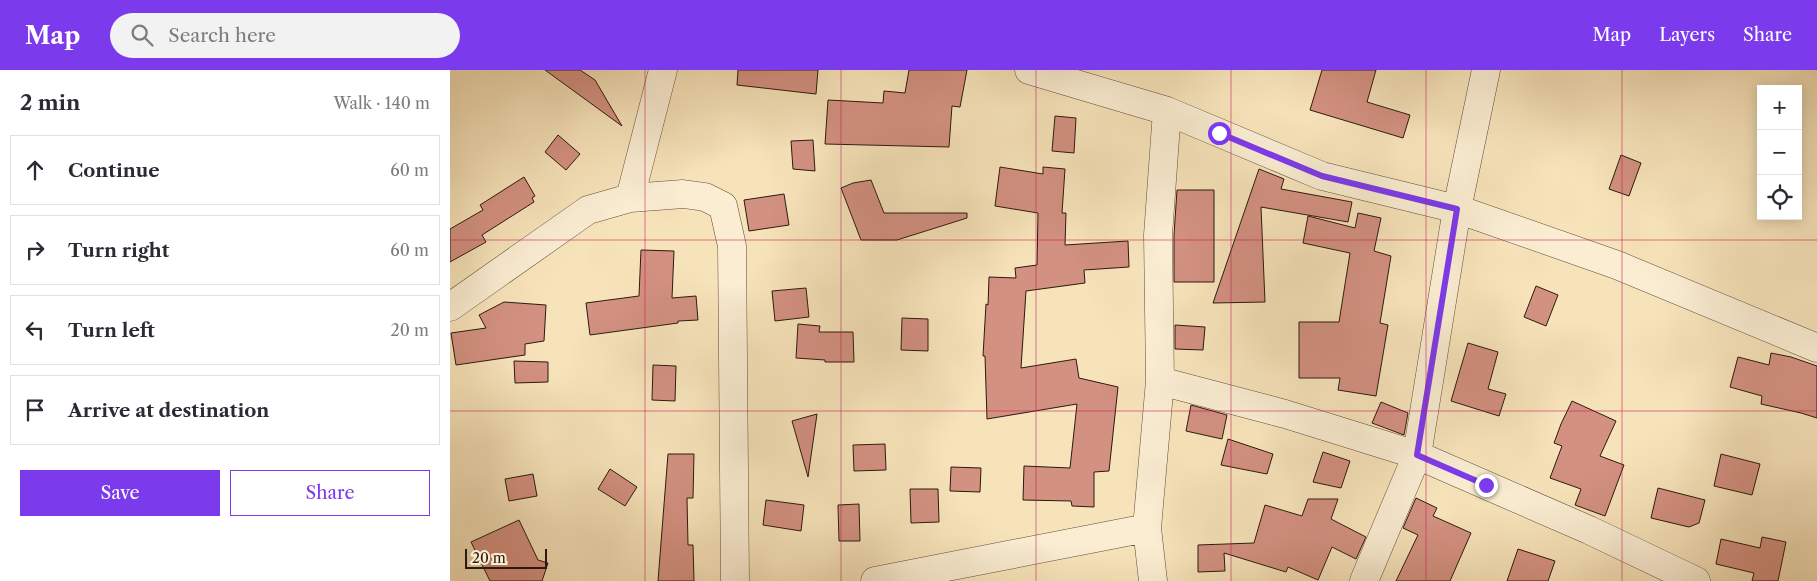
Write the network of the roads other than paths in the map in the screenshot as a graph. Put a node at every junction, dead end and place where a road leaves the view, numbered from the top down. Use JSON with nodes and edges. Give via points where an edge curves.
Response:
{"nodes":[{"id":1,"x":663,"y":70,"type":"edge"},
{"id":2,"x":1029,"y":70,"type":"edge"},
{"id":3,"x":1486,"y":70,"type":"edge"},
{"id":4,"x":1167,"y":111,"type":"junction"},
{"id":5,"x":630,"y":198,"type":"junction"},
{"id":6,"x":1457,"y":209,"type":"junction"},
{"id":7,"x":450,"y":306,"type":"edge"},
{"id":8,"x":1817,"y":348,"type":"edge"},
{"id":9,"x":1160,"y":381,"type":"junction"},
{"id":10,"x":1417,"y":455,"type":"junction"},
{"id":11,"x":1147,"y":528,"type":"junction"},
{"id":12,"x":735,"y":581,"type":"edge"},
{"id":13,"x":875,"y":581,"type":"edge"},
{"id":14,"x":1153,"y":581,"type":"edge"},
{"id":15,"x":1364,"y":581,"type":"edge"},
{"id":16,"x":1696,"y":581,"type":"edge"}],
"edges":[{"from":1,"to":5,"type":"street"},
{"from":2,"to":4,"type":"street"},
{"from":3,"to":6,"type":"street"},
{"from":4,"to":6,"type":"street","via":[[1322,176]]},
{"from":4,"to":9,"type":"street","via":[[1158,235]]},
{"from":5,"to":7,"type":"street","via":[[588,210]]},
{"from":5,"to":12,"type":"street","via":[[683,194],[705,196],[723,206],[732,246]]},
{"from":6,"to":8,"type":"street","via":[[1617,265]]},
{"from":6,"to":10,"type":"street"},
{"from":9,"to":10,"type":"street","via":[[1285,414]]},
{"from":9,"to":11,"type":"street"},
{"from":10,"to":15,"type":"street"},
{"from":10,"to":16,"type":"street"},
{"from":11,"to":13,"type":"street"},
{"from":11,"to":14,"type":"street"}]}
